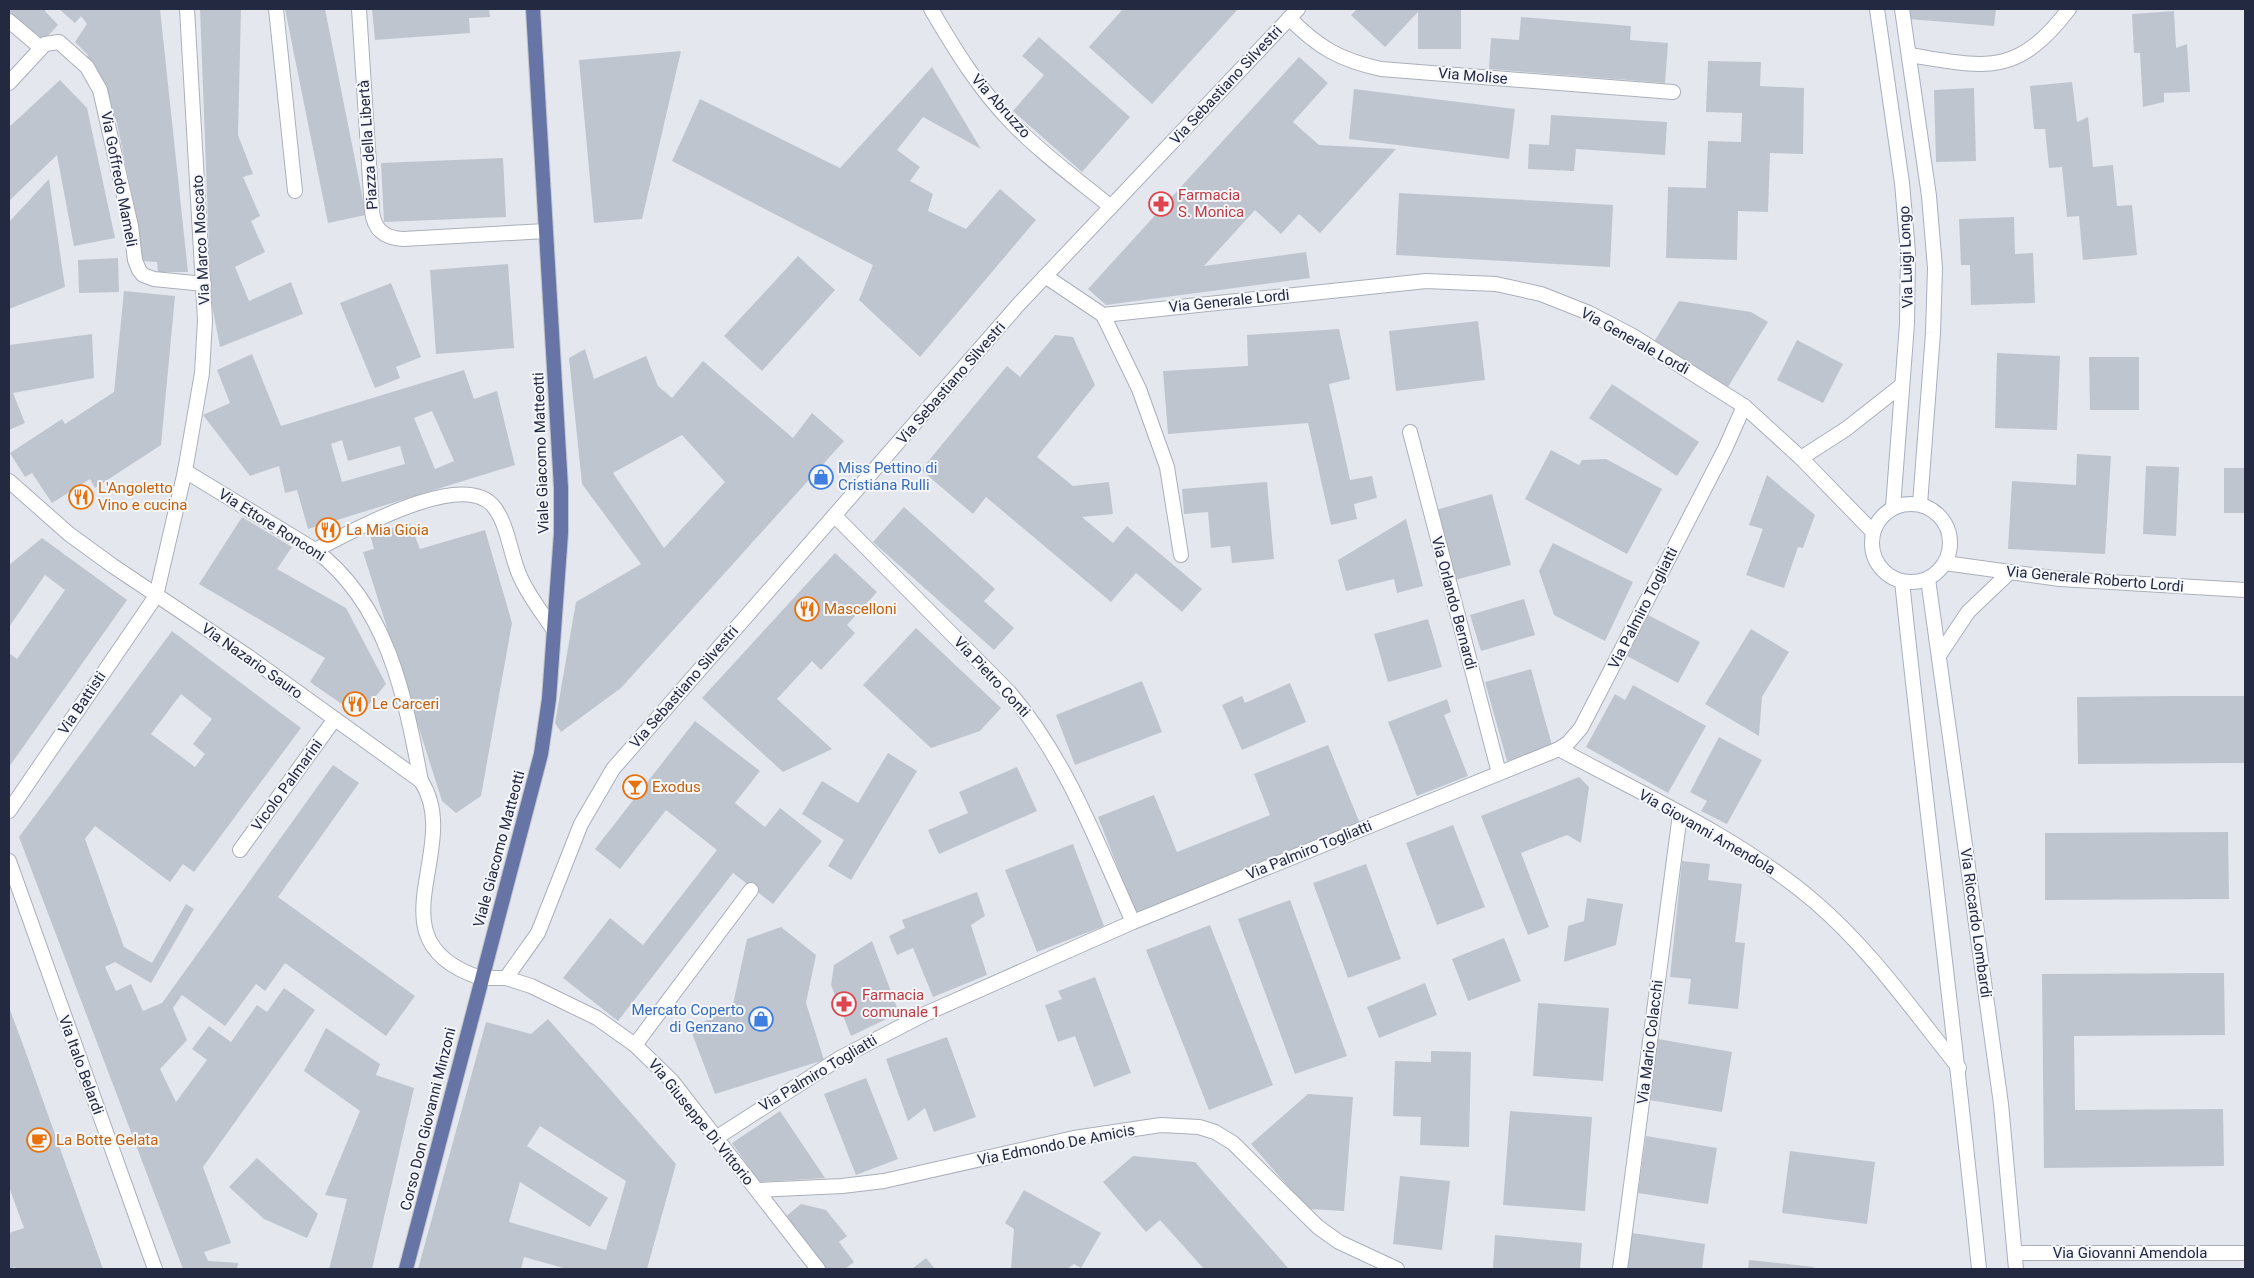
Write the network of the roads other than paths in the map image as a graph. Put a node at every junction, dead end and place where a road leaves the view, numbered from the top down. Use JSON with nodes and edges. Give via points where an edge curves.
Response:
{"nodes":[{"id":1,"x":187,"y":9,"type":"edge"},
{"id":2,"x":276,"y":9,"type":"edge"},
{"id":3,"x":359,"y":9,"type":"edge"},
{"id":4,"x":533,"y":9,"type":"edge"},
{"id":5,"x":931,"y":9,"type":"edge"},
{"id":6,"x":1877,"y":9,"type":"edge"},
{"id":7,"x":1902,"y":9,"type":"edge"},
{"id":8,"x":2069,"y":9,"type":"edge"},
{"id":9,"x":1294,"y":13,"type":"edge"},
{"id":10,"x":9,"y":21,"type":"edge"},
{"id":11,"x":47,"y":45,"type":"junction"},
{"id":12,"x":1908,"y":55,"type":"junction"},
{"id":13,"x":9,"y":83,"type":"edge"},
{"id":14,"x":1673,"y":92,"type":"dead end"},
{"id":15,"x":295,"y":191,"type":"dead end"},
{"id":16,"x":1110,"y":207,"type":"junction"},
{"id":17,"x":546,"y":230,"type":"junction"},
{"id":18,"x":1045,"y":276,"type":"junction"},
{"id":19,"x":204,"y":284,"type":"junction"},
{"id":20,"x":1103,"y":315,"type":"junction"},
{"id":21,"x":1902,"y":385,"type":"junction"},
{"id":22,"x":1744,"y":406,"type":"junction"},
{"id":23,"x":1410,"y":432,"type":"dead end"},
{"id":24,"x":1800,"y":458,"type":"junction"},
{"id":25,"x":185,"y":471,"type":"junction"},
{"id":26,"x":9,"y":481,"type":"edge"},
{"id":27,"x":1920,"y":504,"type":"junction"},
{"id":28,"x":1893,"y":507,"type":"junction"},
{"id":29,"x":835,"y":516,"type":"junction"},
{"id":30,"x":1872,"y":532,"type":"junction"},
{"id":31,"x":315,"y":550,"type":"junction"},
{"id":32,"x":1181,"y":555,"type":"dead end"},
{"id":33,"x":1945,"y":563,"type":"junction"},
{"id":34,"x":2009,"y":572,"type":"junction"},
{"id":35,"x":1928,"y":579,"type":"junction"},
{"id":36,"x":1902,"y":581,"type":"junction"},
{"id":37,"x":2245,"y":590,"type":"edge"},
{"id":38,"x":156,"y":596,"type":"junction"},
{"id":39,"x":553,"y":629,"type":"junction"},
{"id":40,"x":1940,"y":654,"type":"junction"},
{"id":41,"x":334,"y":720,"type":"junction"},
{"id":42,"x":1559,"y":749,"type":"junction"},
{"id":43,"x":1499,"y":773,"type":"junction"},
{"id":44,"x":421,"y":782,"type":"junction"},
{"id":45,"x":9,"y":811,"type":"edge"},
{"id":46,"x":1680,"y":814,"type":"junction"},
{"id":47,"x":240,"y":850,"type":"dead end"},
{"id":48,"x":9,"y":861,"type":"edge"},
{"id":49,"x":751,"y":890,"type":"dead end"},
{"id":50,"x":1133,"y":922,"type":"junction"},
{"id":51,"x":481,"y":978,"type":"junction"},
{"id":52,"x":506,"y":978,"type":"junction"},
{"id":53,"x":635,"y":1045,"type":"junction"},
{"id":54,"x":1958,"y":1068,"type":"junction"},
{"id":55,"x":716,"y":1138,"type":"junction"},
{"id":56,"x":757,"y":1190,"type":"junction"},
{"id":57,"x":2245,"y":1252,"type":"edge"},
{"id":58,"x":2015,"y":1253,"type":"junction"},
{"id":59,"x":155,"y":1269,"type":"edge"},
{"id":60,"x":406,"y":1269,"type":"edge"},
{"id":61,"x":818,"y":1269,"type":"edge"},
{"id":62,"x":1397,"y":1269,"type":"edge"},
{"id":63,"x":1620,"y":1269,"type":"edge"},
{"id":64,"x":1979,"y":1269,"type":"edge"},
{"id":65,"x":2016,"y":1269,"type":"edge"}],
"edges":[{"from":1,"to":19,"type":"street","name":"Via Marco Moscato"},
{"from":2,"to":15,"type":"street"},
{"from":3,"to":17,"type":"street","name":"Piazza della Libertà","via":[[372,211],[378,228],[388,237],[403,239]]},
{"from":4,"to":17,"type":"main road","name":"Viale Giacomo Matteotti"},
{"from":5,"to":16,"type":"street","name":"Via Abruzzo","via":[[964,64],[1000,111]]},
{"from":6,"to":21,"type":"street","name":"Via Luigi Longo","via":[[1908,244],[1908,324]]},
{"from":7,"to":12,"type":"street","name":"Via Luigi Longo"},
{"from":8,"to":12,"type":"street","via":[[2033,48],[2003,63],[1971,65]]},
{"from":9,"to":14,"type":"street","name":"Via Molise","via":[[1313,41],[1330,52],[1381,69]]},
{"from":9,"to":16,"type":"street","name":"Via Sebastiano Silvestri"},
{"from":10,"to":11,"type":"street","name":"Via Goffredo Mameli"},
{"from":11,"to":13,"type":"street"},
{"from":11,"to":19,"type":"street","name":"Via Goffredo Mameli","via":[[65,45],[87,67],[100,90],[139,270],[154,280]]},
{"from":12,"to":27,"type":"street","name":"Via Luigi Longo","via":[[1932,217],[1935,268]]},
{"from":16,"to":18,"type":"street","name":"Via Sebastiano Silvestri"},
{"from":17,"to":39,"type":"main road","name":"Viale Giacomo Matteotti","via":[[561,488],[561,540]]},
{"from":18,"to":20,"type":"street"},
{"from":18,"to":29,"type":"street","name":"Via Sebastiano Silvestri"},
{"from":19,"to":25,"type":"street","name":"Via Marco Moscato","via":[[202,372]]},
{"from":20,"to":22,"type":"street","name":"Via Generale Lordi","via":[[1403,282],[1496,284],[1541,294],[1612,325],[1658,350]]},
{"from":20,"to":32,"type":"street","via":[[1137,383],[1161,449],[1172,491]]},
{"from":21,"to":24,"type":"street","via":[[1846,429]]},
{"from":21,"to":28,"type":"street","name":"Via Luigi Longo"},
{"from":22,"to":24,"type":"street","name":"Via Generale Lordi"},
{"from":22,"to":42,"type":"street","name":"Via Palmiro Togliatti","via":[[1581,728]]},
{"from":23,"to":43,"type":"street","name":"Via Orlando Bernardi"},
{"from":24,"to":30,"type":"street","name":"Via Generale Lordi"},
{"from":25,"to":31,"type":"street","name":"Via Ettore Ronconi"},
{"from":25,"to":38,"type":"street","name":"Via Marco Moscato"},
{"from":26,"to":38,"type":"street","name":"Via Nazario Sauro","via":[[69,534]]},
{"from":27,"to":28,"type":"street"},
{"from":27,"to":33,"type":"street","via":[[1934,511],[1945,523],[1950,543]]},
{"from":28,"to":30,"type":"street","via":[[1877,522]]},
{"from":29,"to":50,"type":"street","name":"Via Pietro Conti","via":[[1009,692],[1032,721],[1063,769]]},
{"from":29,"to":52,"type":"street","name":"Via Sebastiano Silvestri","via":[[613,769],[581,824],[538,933]]},
{"from":30,"to":36,"type":"street","via":[[1872,551],[1880,568]]},
{"from":31,"to":39,"type":"street","via":[[412,504],[452,496],[482,498],[495,508],[520,576]]},
{"from":31,"to":44,"type":"street","name":"Via Ettore Ronconi","via":[[334,565],[357,591],[388,651],[400,680]]},
{"from":33,"to":34,"type":"street","name":"Via Generale Roberto Lordi"},
{"from":33,"to":35,"type":"street"},
{"from":34,"to":37,"type":"street","name":"Via Generale Roberto Lordi","via":[[2060,579]]},
{"from":34,"to":40,"type":"street","via":[[1968,612]]},
{"from":35,"to":36,"type":"street"},
{"from":35,"to":40,"type":"street","name":"Via Riccardo Lombardi"},
{"from":36,"to":54,"type":"street","via":[[1928,829]]},
{"from":38,"to":41,"type":"street","name":"Via Nazario Sauro","via":[[249,657]]},
{"from":38,"to":45,"type":"street","name":"Via Battisti"},
{"from":39,"to":51,"type":"main road","name":"Viale Giacomo Matteotti","via":[[549,699],[541,754]]},
{"from":40,"to":58,"type":"street","name":"Via Riccardo Lombardi","via":[[2001,1104]]},
{"from":41,"to":44,"type":"street","name":"Via Nazario Sauro"},
{"from":41,"to":47,"type":"street","name":"Vicolo Palmarini"},
{"from":42,"to":43,"type":"street","name":"Via Palmiro Togliatti"},
{"from":42,"to":46,"type":"street","name":"Via Giovanni Amendola"},
{"from":43,"to":50,"type":"street","name":"Via Palmiro Togliatti"},
{"from":44,"to":51,"type":"street","via":[[428,795],[432,818],[425,923],[432,947],[455,968]]},
{"from":46,"to":54,"type":"street","name":"Via Giovanni Amendola","via":[[1767,865],[1817,903],[1865,950]]},
{"from":46,"to":63,"type":"street","name":"Via Mario Colacchi"},
{"from":48,"to":59,"type":"street","name":"Via Italo Belardi"},
{"from":49,"to":53,"type":"street"},
{"from":50,"to":55,"type":"street","name":"Via Palmiro Togliatti","via":[[867,1042]]},
{"from":51,"to":52,"type":"street","name":"Via Giuseppe Di Vittorio"},
{"from":51,"to":60,"type":"main road","name":"Corso Don Giovanni Minzoni"},
{"from":52,"to":53,"type":"street","name":"Via Giuseppe Di Vittorio","via":[[575,1006]]},
{"from":53,"to":55,"type":"street","name":"Via Giuseppe Di Vittorio","via":[[672,1081]]},
{"from":54,"to":64,"type":"street"},
{"from":55,"to":56,"type":"street","name":"Via Giuseppe Di Vittorio"},
{"from":56,"to":61,"type":"street","name":"Via Giuseppe Di Vittorio"},
{"from":56,"to":62,"type":"street","name":"Via Edmondo De Amicis","via":[[884,1181],[1074,1138],[1162,1125],[1190,1126],[1215,1132],[1233,1143],[1323,1231]]},
{"from":57,"to":58,"type":"street","name":"Via Giovanni Amendola"},
{"from":58,"to":65,"type":"street","name":"Via Riccardo Lombardi"}]}
